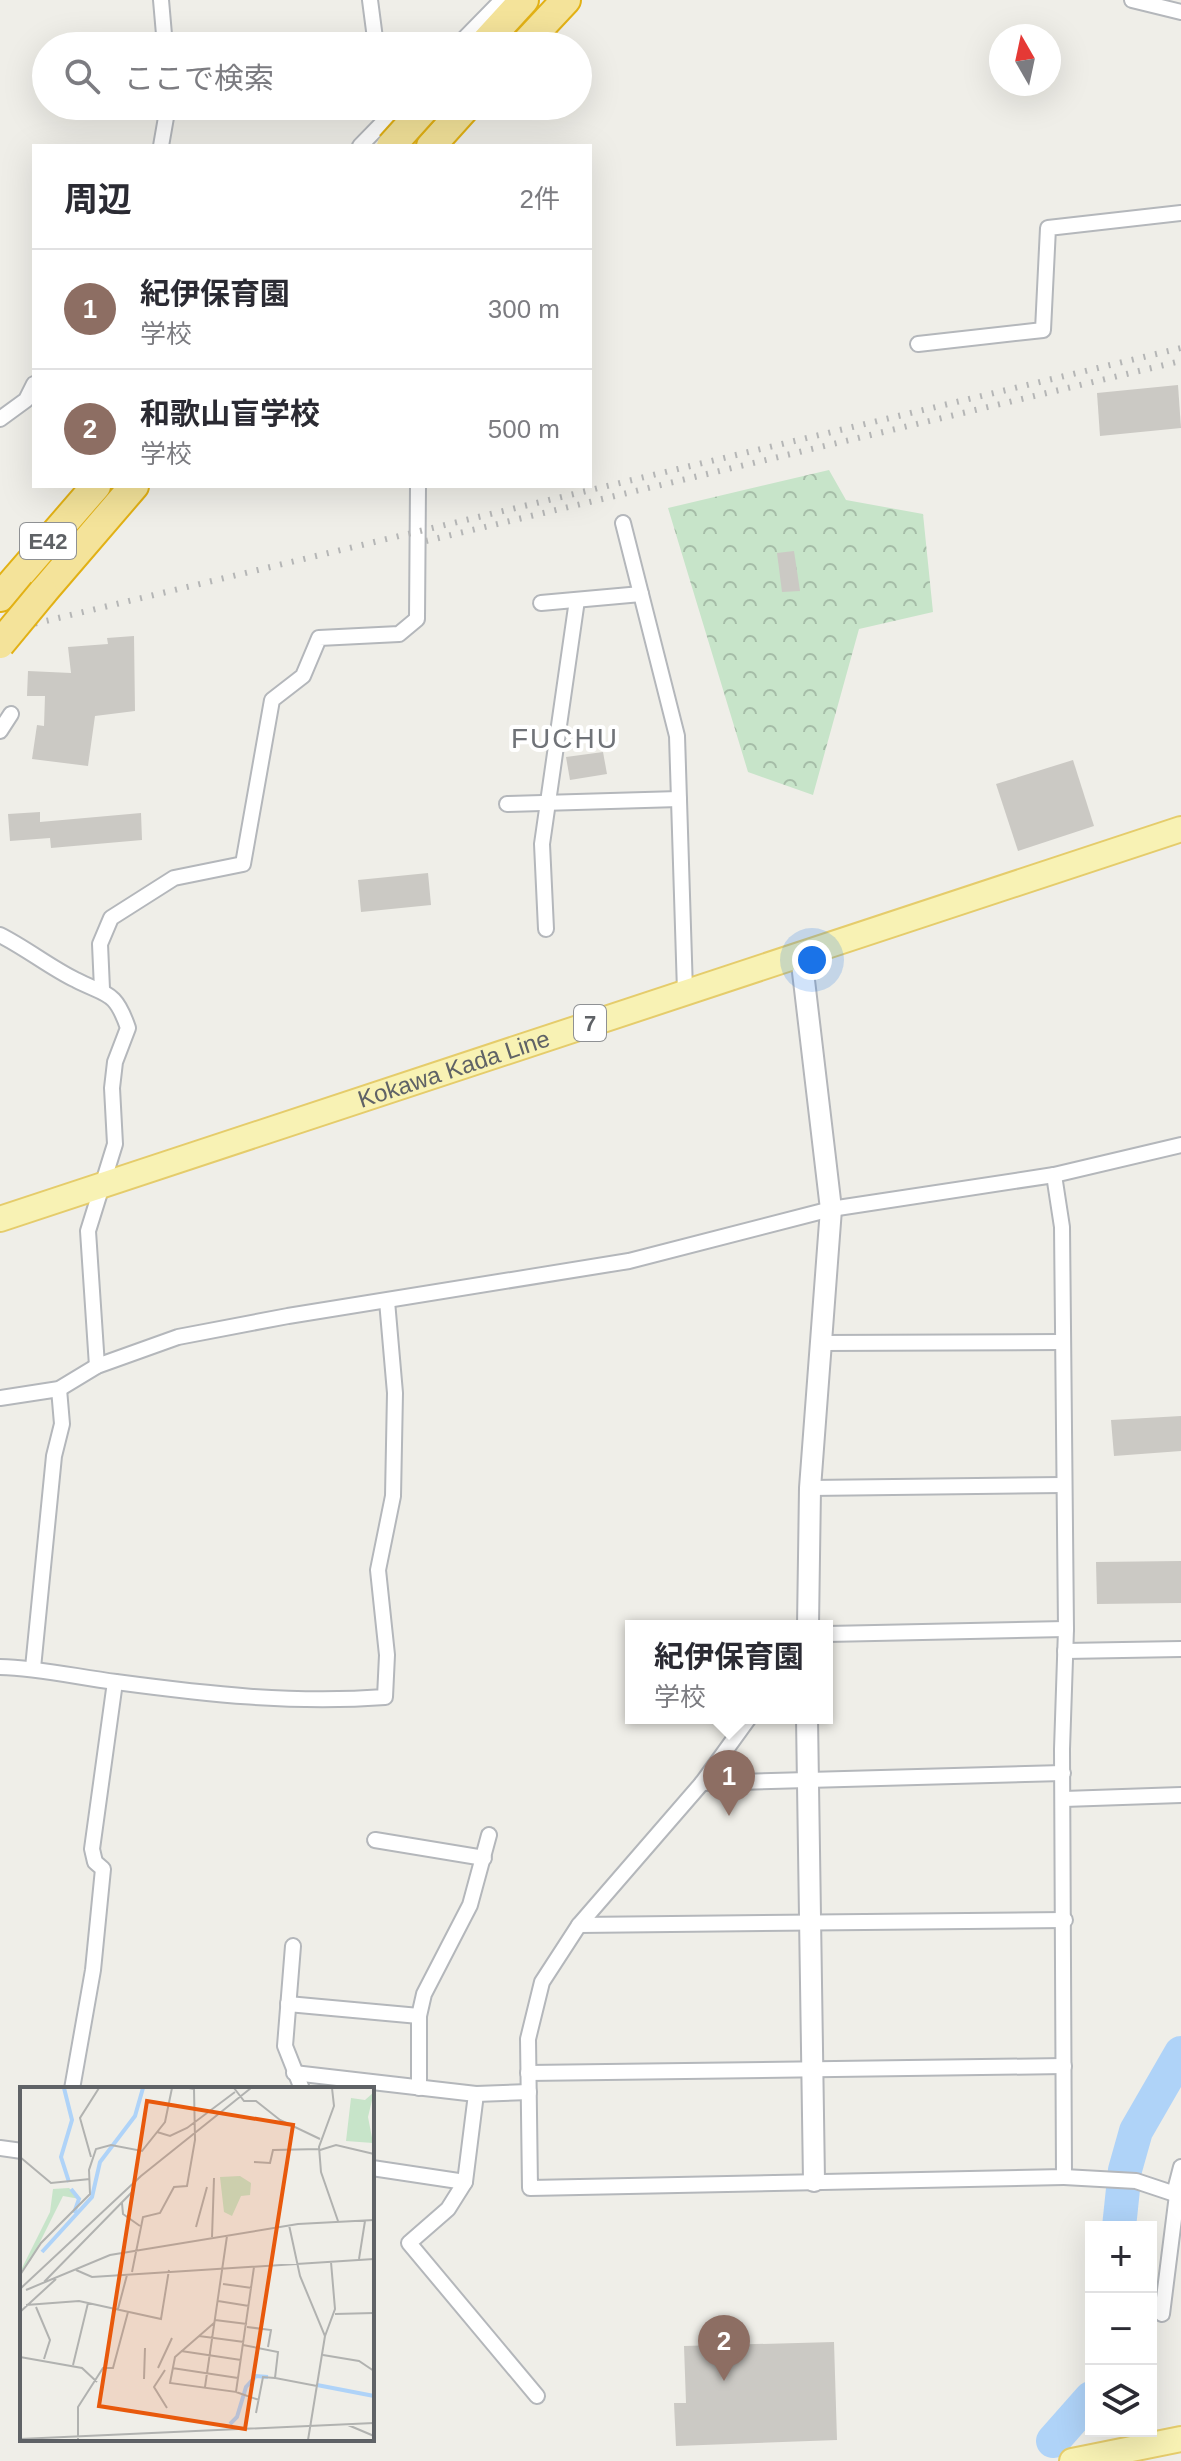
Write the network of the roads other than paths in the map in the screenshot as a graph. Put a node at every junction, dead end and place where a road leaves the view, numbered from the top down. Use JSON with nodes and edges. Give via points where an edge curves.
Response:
{"nodes":[{"id":1,"x":161,"y":0,"type":"edge"},
{"id":2,"x":370,"y":0,"type":"edge"},
{"id":3,"x":502,"y":0,"type":"edge"},
{"id":4,"x":524,"y":0,"type":"edge"},
{"id":5,"x":566,"y":0,"type":"edge"},
{"id":6,"x":1132,"y":0,"type":"edge"},
{"id":7,"x":1181,"y":12,"type":"edge"},
{"id":8,"x":164,"y":32,"type":"edge"},
{"id":9,"x":374,"y":32,"type":"edge"},
{"id":10,"x":471,"y":32,"type":"edge"},
{"id":11,"x":495,"y":32,"type":"edge"},
{"id":12,"x":536,"y":32,"type":"edge"},
{"id":13,"x":166,"y":120,"type":"edge"},
{"id":14,"x":380,"y":120,"type":"edge"},
{"id":15,"x":389,"y":120,"type":"edge"},
{"id":16,"x":414,"y":120,"type":"edge"},
{"id":17,"x":454,"y":120,"type":"edge"},
{"id":18,"x":161,"y":144,"type":"edge"},
{"id":19,"x":362,"y":144,"type":"edge"},
{"id":20,"x":393,"y":144,"type":"edge"},
{"id":21,"x":397,"y":144,"type":"edge"},
{"id":22,"x":433,"y":144,"type":"edge"},
{"id":23,"x":1181,"y":213,"type":"edge"},
{"id":24,"x":918,"y":344,"type":"dead end"},
{"id":25,"x":32,"y":388,"type":"edge"},
{"id":26,"x":0,"y":419,"type":"edge"},
{"id":27,"x":94,"y":488,"type":"edge"},
{"id":28,"x":132,"y":488,"type":"edge"},
{"id":29,"x":418,"y":488,"type":"edge"},
{"id":30,"x":623,"y":523,"type":"dead end"},
{"id":31,"x":641,"y":594,"type":"junction"},
{"id":32,"x":0,"y":597,"type":"edge"},
{"id":33,"x":577,"y":600,"type":"junction"},
{"id":34,"x":541,"y":603,"type":"dead end"},
{"id":35,"x":0,"y":644,"type":"edge"},
{"id":36,"x":11,"y":714,"type":"dead end"},
{"id":37,"x":0,"y":731,"type":"edge"},
{"id":38,"x":679,"y":799,"type":"junction"},
{"id":39,"x":507,"y":804,"type":"dead end"},
{"id":40,"x":547,"y":804,"type":"junction"},
{"id":41,"x":1181,"y":829,"type":"edge"},
{"id":42,"x":546,"y":929,"type":"dead end"},
{"id":43,"x":0,"y":935,"type":"edge"},
{"id":44,"x":801,"y":955,"type":"junction"},
{"id":45,"x":102,"y":989,"type":"junction"},
{"id":46,"x":685,"y":991,"type":"junction"},
{"id":47,"x":1181,"y":1145,"type":"edge"},
{"id":48,"x":1054,"y":1175,"type":"junction"},
{"id":49,"x":101,"y":1185,"type":"junction"},
{"id":50,"x":831,"y":1209,"type":"junction"},
{"id":51,"x":0,"y":1219,"type":"edge"},
{"id":52,"x":387,"y":1301,"type":"junction"},
{"id":53,"x":1061,"y":1342,"type":"junction"},
{"id":54,"x":822,"y":1343,"type":"junction"},
{"id":55,"x":97,"y":1366,"type":"junction"},
{"id":56,"x":59,"y":1389,"type":"junction"},
{"id":57,"x":0,"y":1398,"type":"edge"},
{"id":58,"x":1063,"y":1485,"type":"junction"},
{"id":59,"x":810,"y":1488,"type":"junction"},
{"id":60,"x":808,"y":1620,"type":"edge"},
{"id":61,"x":1066,"y":1629,"type":"junction"},
{"id":62,"x":833,"y":1634,"type":"edge"},
{"id":63,"x":1181,"y":1649,"type":"edge"},
{"id":64,"x":1065,"y":1651,"type":"junction"},
{"id":65,"x":0,"y":1667,"type":"edge"},
{"id":66,"x":33,"y":1668,"type":"junction"},
{"id":67,"x":115,"y":1682,"type":"junction"},
{"id":68,"x":745,"y":1724,"type":"edge"},
{"id":69,"x":807,"y":1724,"type":"edge"},
{"id":70,"x":1063,"y":1773,"type":"junction"},
{"id":71,"x":807,"y":1782,"type":"junction"},
{"id":72,"x":702,"y":1783,"type":"junction"},
{"id":73,"x":1181,"y":1795,"type":"edge"},
{"id":74,"x":1064,"y":1799,"type":"junction"},
{"id":75,"x":489,"y":1835,"type":"dead end"},
{"id":76,"x":375,"y":1840,"type":"dead end"},
{"id":77,"x":484,"y":1858,"type":"junction"},
{"id":78,"x":1065,"y":1920,"type":"junction"},
{"id":79,"x":811,"y":1923,"type":"junction"},
{"id":80,"x":579,"y":1925,"type":"junction"},
{"id":81,"x":293,"y":1946,"type":"dead end"},
{"id":82,"x":288,"y":2004,"type":"junction"},
{"id":83,"x":419,"y":2016,"type":"junction"},
{"id":84,"x":1064,"y":2066,"type":"junction"},
{"id":85,"x":813,"y":2070,"type":"junction"},
{"id":86,"x":294,"y":2073,"type":"junction"},
{"id":87,"x":528,"y":2073,"type":"junction"},
{"id":88,"x":72,"y":2087,"type":"edge"},
{"id":89,"x":301,"y":2087,"type":"edge"},
{"id":90,"x":419,"y":2088,"type":"junction"},
{"id":91,"x":529,"y":2092,"type":"junction"},
{"id":92,"x":476,"y":2094,"type":"junction"},
{"id":93,"x":0,"y":2148,"type":"edge"},
{"id":94,"x":20,"y":2151,"type":"edge"},
{"id":95,"x":1181,"y":2167,"type":"edge"},
{"id":96,"x":374,"y":2168,"type":"edge"},
{"id":97,"x":1064,"y":2177,"type":"junction"},
{"id":98,"x":814,"y":2181,"type":"junction"},
{"id":99,"x":465,"y":2182,"type":"junction"},
{"id":100,"x":1177,"y":2195,"type":"edge"},
{"id":101,"x":1162,"y":2314,"type":"dead end"},
{"id":102,"x":537,"y":2396,"type":"dead end"},
{"id":103,"x":1181,"y":2439,"type":"edge"},
{"id":104,"x":1072,"y":2461,"type":"edge"}],
"edges":[{"from":1,"to":8,"type":"street"},
{"from":2,"to":9,"type":"street"},
{"from":3,"to":10,"type":"street"},
{"from":4,"to":11,"type":"highway"},
{"from":5,"to":12,"type":"highway"},
{"from":6,"to":7,"type":"street"},
{"from":13,"to":18,"type":"street"},
{"from":14,"to":19,"type":"street"},
{"from":15,"to":21,"type":"street"},
{"from":16,"to":20,"type":"highway","bridge":true},
{"from":17,"to":22,"type":"highway"},
{"from":23,"to":24,"type":"street","via":[[1053,226],[1046,234],[1043,330]]},
{"from":25,"to":26,"type":"street","via":[[26,400]]},
{"from":27,"to":32,"type":"highway","number":"E42"},
{"from":28,"to":35,"type":"highway","number":"E42","bridge":true},
{"from":29,"to":45,"type":"street","via":[[417,619],[399,634],[319,638],[303,676],[272,700],[243,864],[174,878],[111,918],[100,944]]},
{"from":30,"to":31,"type":"street"},
{"from":31,"to":33,"type":"street"},
{"from":31,"to":38,"type":"street","via":[[677,736]]},
{"from":33,"to":34,"type":"street"},
{"from":33,"to":40,"type":"street"},
{"from":36,"to":37,"type":"street"},
{"from":38,"to":40,"type":"street"},
{"from":38,"to":46,"type":"street"},
{"from":39,"to":40,"type":"street"},
{"from":40,"to":42,"type":"street","via":[[542,844]]},
{"from":41,"to":44,"type":"main road","name":"Kokawa Kada Line","number":"7"},
{"from":43,"to":45,"type":"street","via":[[76,980]]},
{"from":44,"to":46,"type":"main road","name":"Kokawa Kada Line","number":"7"},
{"from":44,"to":50,"type":"street"},
{"from":45,"to":49,"type":"street","via":[[121,1008],[128,1028],[115,1062],[115,1144]]},
{"from":46,"to":49,"type":"main road","name":"Kokawa Kada Line","number":"7"},
{"from":47,"to":48,"type":"street"},
{"from":48,"to":50,"type":"street"},
{"from":48,"to":53,"type":"street","via":[[1062,1227]]},
{"from":49,"to":51,"type":"main road","name":"Kokawa Kada Line","number":"7"},
{"from":49,"to":55,"type":"street","via":[[88,1231]]},
{"from":50,"to":52,"type":"street","via":[[629,1261]]},
{"from":50,"to":54,"type":"street"},
{"from":52,"to":55,"type":"street","via":[[178,1337]]},
{"from":52,"to":67,"type":"street","via":[[395,1393],[393,1496],[378,1570],[387,1655],[385,1697],[317,1702]]},
{"from":53,"to":54,"type":"street"},
{"from":53,"to":58,"type":"street"},
{"from":54,"to":59,"type":"street"},
{"from":55,"to":56,"type":"street"},
{"from":56,"to":57,"type":"street"},
{"from":56,"to":66,"type":"street","via":[[62,1424],[54,1456]]},
{"from":58,"to":59,"type":"street"},
{"from":58,"to":61,"type":"street"},
{"from":59,"to":60,"type":"street"},
{"from":61,"to":62,"type":"street"},
{"from":61,"to":64,"type":"street"},
{"from":63,"to":64,"type":"street"},
{"from":64,"to":70,"type":"street"},
{"from":65,"to":66,"type":"street"},
{"from":66,"to":67,"type":"street"},
{"from":67,"to":88,"type":"street","via":[[92,1849],[103,1869],[93,1970]]},
{"from":68,"to":72,"type":"street"},
{"from":69,"to":71,"type":"street"},
{"from":70,"to":71,"type":"street"},
{"from":70,"to":74,"type":"street"},
{"from":71,"to":72,"type":"street"},
{"from":71,"to":79,"type":"street"},
{"from":72,"to":80,"type":"street"},
{"from":73,"to":74,"type":"street"},
{"from":74,"to":78,"type":"street"},
{"from":75,"to":77,"type":"street"},
{"from":76,"to":77,"type":"street"},
{"from":77,"to":83,"type":"street","via":[[470,1905],[424,1994]]},
{"from":78,"to":79,"type":"street"},
{"from":78,"to":84,"type":"street"},
{"from":79,"to":80,"type":"street"},
{"from":79,"to":85,"type":"street"},
{"from":80,"to":87,"type":"street","via":[[542,1982],[528,2039]]},
{"from":81,"to":82,"type":"street"},
{"from":82,"to":83,"type":"street"},
{"from":82,"to":86,"type":"street","via":[[285,2046]]},
{"from":83,"to":90,"type":"street"},
{"from":84,"to":85,"type":"street"},
{"from":84,"to":97,"type":"street"},
{"from":85,"to":87,"type":"street"},
{"from":85,"to":98,"type":"street"},
{"from":86,"to":89,"type":"street"},
{"from":86,"to":90,"type":"street"},
{"from":87,"to":91,"type":"street"},
{"from":90,"to":92,"type":"street"},
{"from":91,"to":92,"type":"street"},
{"from":91,"to":98,"type":"street","via":[[530,2188]]},
{"from":92,"to":99,"type":"street"},
{"from":93,"to":94,"type":"street"},
{"from":95,"to":100,"type":"street"},
{"from":96,"to":99,"type":"street"},
{"from":97,"to":98,"type":"street"},
{"from":97,"to":100,"type":"street","via":[[1136,2181]]},
{"from":99,"to":102,"type":"street","via":[[448,2209],[409,2243]]},
{"from":100,"to":101,"type":"street"},
{"from":103,"to":104,"type":"main road"}]}
